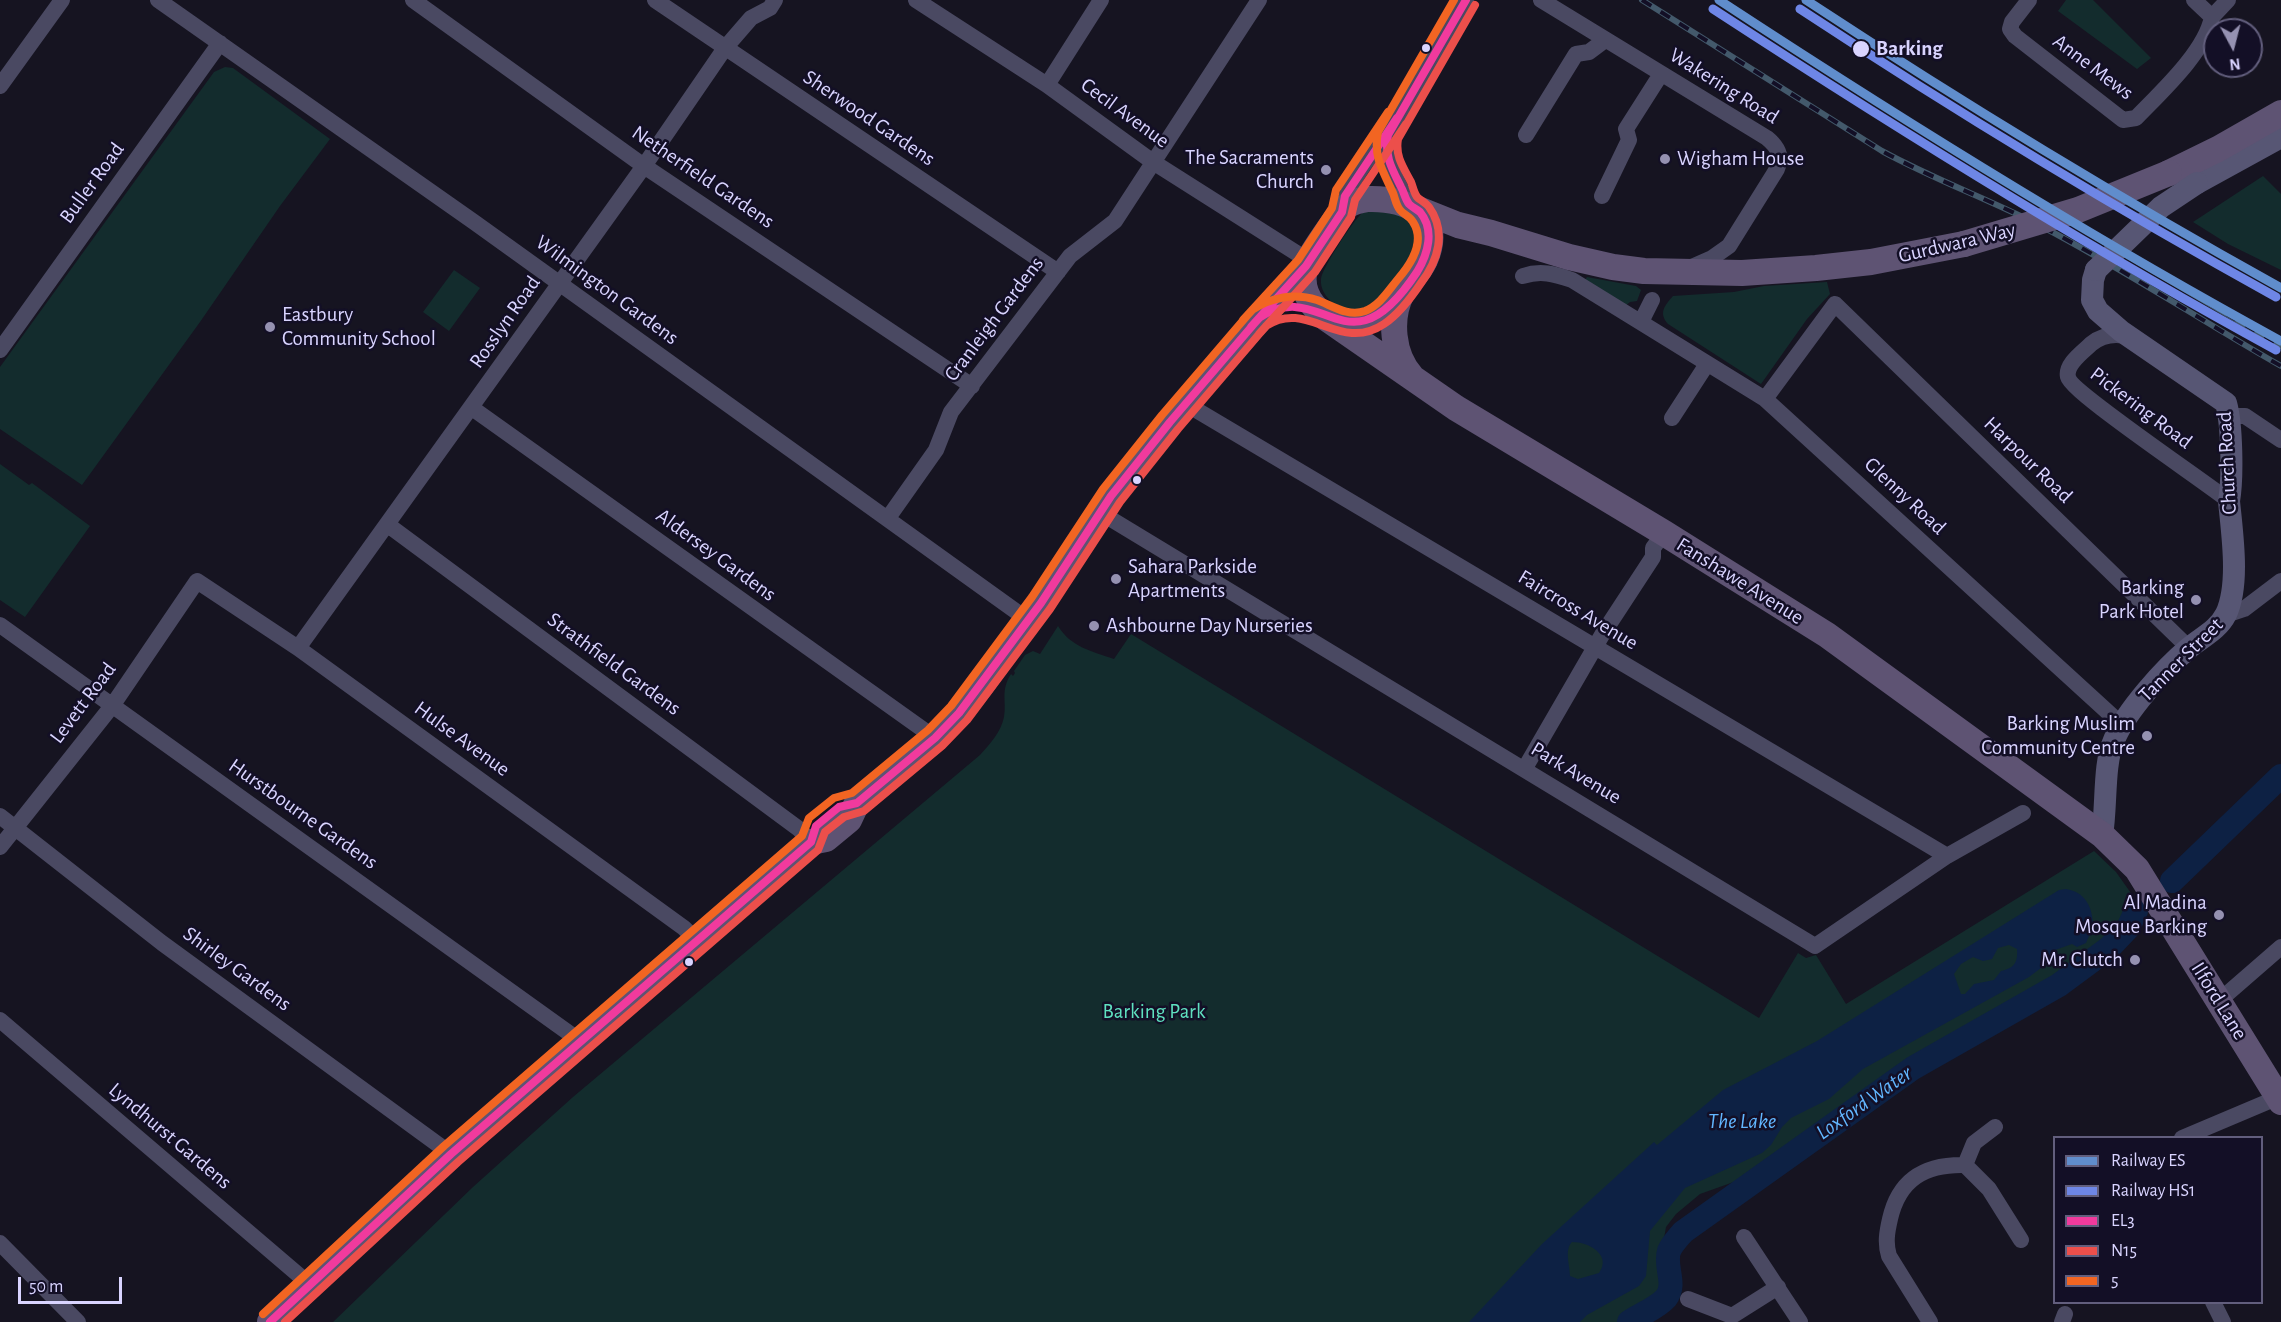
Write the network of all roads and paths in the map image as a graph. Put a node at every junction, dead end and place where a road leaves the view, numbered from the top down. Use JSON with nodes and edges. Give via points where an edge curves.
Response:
{"nodes":[{"id":1,"x":62,"y":0,"type":"edge"},
{"id":2,"x":158,"y":0,"type":"edge"},
{"id":3,"x":413,"y":0,"type":"edge"},
{"id":4,"x":655,"y":0,"type":"edge"},
{"id":5,"x":775,"y":0,"type":"edge"},
{"id":6,"x":916,"y":0,"type":"edge"},
{"id":7,"x":1101,"y":0,"type":"edge"},
{"id":8,"x":1259,"y":0,"type":"edge"},
{"id":9,"x":1466,"y":0,"type":"edge"},
{"id":10,"x":1541,"y":0,"type":"edge"},
{"id":11,"x":2029,"y":0,"type":"edge"},
{"id":12,"x":2194,"y":0,"type":"edge"},
{"id":13,"x":2228,"y":0,"type":"edge"},
{"id":14,"x":937,"y":5,"type":"edge"},
{"id":15,"x":2212,"y":17,"type":"junction"},
{"id":16,"x":1605,"y":40,"type":"junction"},
{"id":17,"x":220,"y":43,"type":"junction"},
{"id":18,"x":724,"y":48,"type":"junction"},
{"id":19,"x":1662,"y":74,"type":"junction"},
{"id":20,"x":1047,"y":85,"type":"junction"},
{"id":21,"x":0,"y":86,"type":"edge"},
{"id":22,"x":2281,"y":113,"type":"edge"},
{"id":23,"x":1388,"y":135,"type":"junction"},
{"id":24,"x":1526,"y":135,"type":"dead end"},
{"id":25,"x":2281,"y":137,"type":"edge"},
{"id":26,"x":1153,"y":162,"type":"junction"},
{"id":27,"x":644,"y":166,"type":"junction"},
{"id":28,"x":1602,"y":196,"type":"dead end"},
{"id":29,"x":1411,"y":206,"type":"junction"},
{"id":30,"x":1342,"y":212,"type":"junction"},
{"id":31,"x":1484,"y":231,"type":"junction"},
{"id":32,"x":1722,"y":253,"type":"joint"},
{"id":33,"x":1307,"y":264,"type":"junction"},
{"id":34,"x":1059,"y":272,"type":"junction"},
{"id":35,"x":1680,"y":272,"type":"junction"},
{"id":36,"x":1523,"y":276,"type":"dead end"},
{"id":37,"x":1412,"y":279,"type":"junction"},
{"id":38,"x":559,"y":284,"type":"junction"},
{"id":39,"x":1652,"y":300,"type":"dead end"},
{"id":40,"x":1323,"y":315,"type":"junction"},
{"id":41,"x":1259,"y":318,"type":"junction"},
{"id":42,"x":1641,"y":322,"type":"junction"},
{"id":43,"x":2131,"y":338,"type":"junction"},
{"id":44,"x":0,"y":350,"type":"edge"},
{"id":45,"x":1707,"y":364,"type":"junction"},
{"id":46,"x":972,"y":386,"type":"junction"},
{"id":47,"x":1426,"y":388,"type":"junction"},
{"id":48,"x":1765,"y":399,"type":"junction"},
{"id":49,"x":1187,"y":402,"type":"junction"},
{"id":50,"x":472,"y":408,"type":"junction"},
{"id":51,"x":2228,"y":416,"type":"junction"},
{"id":52,"x":1672,"y":418,"type":"dead end"},
{"id":53,"x":2281,"y":440,"type":"edge"},
{"id":54,"x":2229,"y":501,"type":"junction"},
{"id":55,"x":1101,"y":513,"type":"junction"},
{"id":56,"x":888,"y":518,"type":"junction"},
{"id":57,"x":388,"y":525,"type":"junction"},
{"id":58,"x":1664,"y":533,"type":"junction"},
{"id":59,"x":196,"y":581,"type":"joint"},
{"id":60,"x":2281,"y":581,"type":"edge"},
{"id":61,"x":2226,"y":615,"type":"junction"},
{"id":62,"x":1028,"y":620,"type":"junction"},
{"id":63,"x":0,"y":624,"type":"edge"},
{"id":64,"x":1596,"y":647,"type":"junction"},
{"id":65,"x":298,"y":648,"type":"junction"},
{"id":66,"x":2189,"y":648,"type":"junction"},
{"id":67,"x":112,"y":706,"type":"junction"},
{"id":68,"x":2121,"y":725,"type":"junction"},
{"id":69,"x":934,"y":738,"type":"junction"},
{"id":70,"x":1525,"y":768,"type":"junction"},
{"id":71,"x":2023,"y":813,"type":"dead end"},
{"id":72,"x":0,"y":816,"type":"edge"},
{"id":73,"x":15,"y":828,"type":"junction"},
{"id":74,"x":2102,"y":835,"type":"junction"},
{"id":75,"x":811,"y":842,"type":"junction"},
{"id":76,"x":0,"y":847,"type":"edge"},
{"id":77,"x":1947,"y":856,"type":"junction"},
{"id":78,"x":697,"y":941,"type":"junction"},
{"id":79,"x":2278,"y":950,"type":"edge"},
{"id":80,"x":2220,"y":1000,"type":"junction"},
{"id":81,"x":0,"y":1020,"type":"edge"},
{"id":82,"x":580,"y":1041,"type":"junction"},
{"id":83,"x":2280,"y":1100,"type":"edge"},
{"id":84,"x":1995,"y":1127,"type":"dead end"},
{"id":85,"x":2185,"y":1136,"type":"edge"},
{"id":86,"x":451,"y":1154,"type":"junction"},
{"id":87,"x":1965,"y":1165,"type":"junction"},
{"id":88,"x":1744,"y":1237,"type":"dead end"},
{"id":89,"x":2021,"y":1240,"type":"dead end"},
{"id":90,"x":0,"y":1243,"type":"edge"},
{"id":91,"x":309,"y":1287,"type":"junction"},
{"id":92,"x":1778,"y":1287,"type":"junction"},
{"id":93,"x":1688,"y":1299,"type":"dead end"},
{"id":94,"x":2214,"y":1304,"type":"edge"},
{"id":95,"x":78,"y":1322,"type":"edge"},
{"id":96,"x":270,"y":1322,"type":"edge"},
{"id":97,"x":1800,"y":1322,"type":"edge"},
{"id":98,"x":1930,"y":1322,"type":"edge"},
{"id":99,"x":2223,"y":1322,"type":"edge"}],
"edges":[{"from":1,"to":21,"type":"street"},
{"from":2,"to":17,"type":"street","name":"Wilmington Gardens"},
{"from":3,"to":27,"type":"street","name":"Netherfield Gardens"},
{"from":4,"to":18,"type":"street","name":"Sherwood Gardens"},
{"from":5,"to":18,"type":"street","name":"Rosslyn Road","via":[[770,8],[751,18]]},
{"from":6,"to":14,"type":"street","name":"Cecil Avenue"},
{"from":7,"to":20,"type":"street"},
{"from":8,"to":26,"type":"street","name":"Cranleigh Gardens"},
{"from":9,"to":23,"type":"street"},
{"from":10,"to":16,"type":"street","name":"Wakering Road"},
{"from":11,"to":15,"type":"street","name":"Anne Mews","via":[[2012,22],[2010,29],[2015,36],[2123,120],[2136,118],[2190,58],[2209,31]]},
{"from":12,"to":15,"type":"street"},
{"from":13,"to":15,"type":"street","name":"Anne Mews"},
{"from":14,"to":20,"type":"street","name":"Cecil Avenue"},
{"from":16,"to":19,"type":"street","name":"Wakering Road"},
{"from":16,"to":24,"type":"street","via":[[1589,52],[1576,54]]},
{"from":17,"to":38,"type":"street","name":"Wilmington Gardens"},
{"from":17,"to":44,"type":"street","name":"Buller Road"},
{"from":18,"to":27,"type":"street","name":"Rosslyn Road"},
{"from":18,"to":34,"type":"street","name":"Sherwood Gardens"},
{"from":19,"to":28,"type":"street","via":[[1626,129],[1629,140]]},
{"from":19,"to":32,"type":"street","name":"Wakering Road","via":[[1767,138],[1779,153],[1775,173],[1740,232]]},
{"from":20,"to":26,"type":"street","name":"Cecil Avenue"},
{"from":22,"to":35,"type":"main road","name":"Gurdwara Way","bridge":true,"via":[[2218,149],[2100,202],[1964,244],[1816,268]]},
{"from":23,"to":29,"type":"street","via":[[1388,163]]},
{"from":23,"to":30,"type":"street","via":[[1374,150],[1346,196]]},
{"from":25,"to":43,"type":"street","name":"Church Road","bridge":true,"via":[[2162,207],[2096,270],[2092,295],[2095,308]]},
{"from":26,"to":33,"type":"street","name":"Cecil Avenue"},
{"from":26,"to":34,"type":"street","name":"Cranleigh Gardens","via":[[1115,221],[1070,256]]},
{"from":27,"to":38,"type":"street","name":"Rosslyn Road"},
{"from":27,"to":46,"type":"street","name":"Netherfield Gardens"},
{"from":29,"to":30,"type":"main road","via":[[1368,199],[1355,202]]},
{"from":29,"to":31,"type":"main road","name":"Gurdwara Way","via":[[1448,222]]},
{"from":29,"to":37,"type":"main road","via":[[1421,214],[1429,234],[1429,248]]},
{"from":30,"to":33,"type":"main road"},
{"from":31,"to":35,"type":"main road","name":"Gurdwara Way","via":[[1593,263]]},
{"from":31,"to":37,"type":"main road","via":[[1472,231],[1453,240],[1432,255]]},
{"from":32,"to":35,"type":"street","name":"Gurdwara Way"},
{"from":33,"to":40,"type":"main road","via":[[1305,288],[1310,301]]},
{"from":33,"to":41,"type":"main road"},
{"from":34,"to":46,"type":"street","name":"Cranleigh Gardens"},
{"from":36,"to":42,"type":"street","name":"Glenny Road","via":[[1550,273],[1572,280]]},
{"from":37,"to":40,"type":"main road","via":[[1388,308],[1371,320],[1341,323]]},
{"from":37,"to":47,"type":"main road","name":"Fanshawe Avenue","via":[[1398,301],[1397,349],[1408,373]]},
{"from":38,"to":50,"type":"street","name":"Rosslyn Road"},
{"from":38,"to":56,"type":"street","name":"Wilmington Gardens"},
{"from":39,"to":42,"type":"street"},
{"from":40,"to":41,"type":"main road","via":[[1280,308]]},
{"from":40,"to":47,"type":"main road","name":"Fanshawe Avenue"},
{"from":41,"to":49,"type":"main road"},
{"from":42,"to":45,"type":"street","name":"Glenny Road"},
{"from":43,"to":51,"type":"street","name":"Church Road","via":[[2223,400]]},
{"from":43,"to":54,"type":"street","name":"Pickering Road","via":[[2112,335],[2096,340],[2072,363],[2068,371],[2070,382]]},
{"from":45,"to":48,"type":"street","name":"Glenny Road"},
{"from":45,"to":52,"type":"street"},
{"from":46,"to":56,"type":"street","name":"Cranleigh Gardens","via":[[951,412],[936,450]]},
{"from":47,"to":58,"type":"main road","name":"Fanshawe Avenue"},
{"from":48,"to":66,"type":"street","name":"Harpour Road","via":[[1835,304]]},
{"from":48,"to":68,"type":"street","name":"Glenny Road"},
{"from":49,"to":55,"type":"main road"},
{"from":49,"to":64,"type":"street","name":"Faircross Avenue"},
{"from":50,"to":57,"type":"street","name":"Rosslyn Road"},
{"from":50,"to":69,"type":"street","name":"Aldersey Gardens"},
{"from":51,"to":53,"type":"street","via":[[2245,416]]},
{"from":51,"to":54,"type":"street","name":"Church Road"},
{"from":54,"to":61,"type":"street","name":"Church Road","via":[[2233,587]]},
{"from":55,"to":62,"type":"main road"},
{"from":55,"to":70,"type":"street","name":"Park Avenue"},
{"from":56,"to":62,"type":"street","name":"Wilmington Gardens"},
{"from":57,"to":65,"type":"street","name":"Rosslyn Road"},
{"from":57,"to":75,"type":"street","name":"Strathfield Gardens","via":[[799,829]]},
{"from":58,"to":64,"type":"street"},
{"from":58,"to":74,"type":"main road","name":"Fanshawe Avenue","via":[[1827,635]]},
{"from":59,"to":65,"type":"street","name":"Hulse Avenue"},
{"from":59,"to":67,"type":"street","name":"Levett Road"},
{"from":60,"to":61,"type":"street","name":"Tanner Street","via":[[2244,609]]},
{"from":61,"to":66,"type":"street","name":"Tanner Street","via":[[2214,630]]},
{"from":62,"to":69,"type":"main road","via":[[981,686]]},
{"from":63,"to":67,"type":"street","name":"Hurstbourne Gardens"},
{"from":64,"to":70,"type":"street"},
{"from":64,"to":77,"type":"street","name":"Faircross Avenue"},
{"from":65,"to":78,"type":"street","name":"Hulse Avenue"},
{"from":66,"to":68,"type":"street","name":"Tanner Street"},
{"from":67,"to":73,"type":"street","name":"Levett Road"},
{"from":67,"to":82,"type":"street","name":"Hurstbourne Gardens"},
{"from":68,"to":74,"type":"street","name":"Tanner Street","via":[[2109,756]]},
{"from":69,"to":75,"type":"main road","via":[[857,803],[849,820],[826,839]]},
{"from":70,"to":77,"type":"street","name":"Park Avenue","via":[[1815,946]]},
{"from":71,"to":77,"type":"street","name":"Park Avenue"},
{"from":72,"to":73,"type":"street","name":"Shirley Gardens"},
{"from":73,"to":76,"type":"street","name":"Levett Road"},
{"from":73,"to":86,"type":"street","name":"Shirley Gardens","via":[[162,943]]},
{"from":74,"to":80,"type":"main road","name":"Ilford Lane","via":[[2137,869]]},
{"from":75,"to":78,"type":"main road"},
{"from":78,"to":82,"type":"main road"},
{"from":79,"to":80,"type":"street"},
{"from":80,"to":83,"type":"main road","name":"Ilford Lane"},
{"from":81,"to":91,"type":"street","name":"Lyndhurst Gardens"},
{"from":82,"to":86,"type":"main road"},
{"from":83,"to":85,"type":"street"},
{"from":84,"to":87,"type":"street","via":[[1974,1143]]},
{"from":86,"to":91,"type":"main road"},
{"from":87,"to":89,"type":"street","via":[[1989,1189]]},
{"from":87,"to":98,"type":"street","via":[[1924,1171],[1905,1184],[1893,1206],[1886,1246],[1889,1256]]},
{"from":88,"to":92,"type":"street"},
{"from":90,"to":95,"type":"street"},
{"from":91,"to":96,"type":"main road"},
{"from":92,"to":93,"type":"street","via":[[1732,1316]]},
{"from":92,"to":97,"type":"street"},
{"from":94,"to":99,"type":"street"}]}
